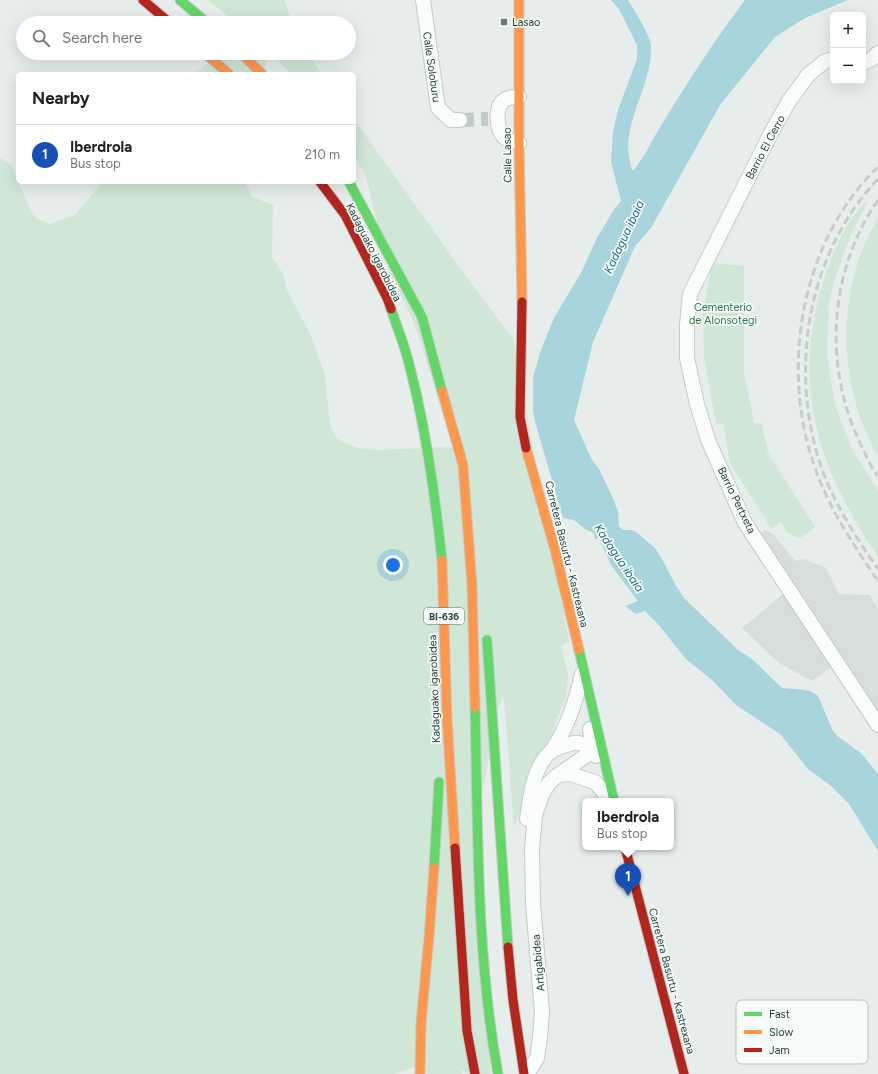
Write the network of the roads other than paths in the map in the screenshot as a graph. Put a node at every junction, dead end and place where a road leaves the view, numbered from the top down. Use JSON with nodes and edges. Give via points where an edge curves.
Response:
{"nodes":[{"id":1,"x":143,"y":0,"type":"edge"},
{"id":2,"x":180,"y":0,"type":"edge"},
{"id":3,"x":423,"y":0,"type":"edge"},
{"id":4,"x":519,"y":0,"type":"edge"},
{"id":5,"x":162,"y":16,"type":"edge"},
{"id":6,"x":199,"y":16,"type":"edge"},
{"id":7,"x":878,"y":53,"type":"edge"},
{"id":8,"x":213,"y":60,"type":"edge"},
{"id":9,"x":248,"y":60,"type":"edge"},
{"id":10,"x":830,"y":60,"type":"edge"},
{"id":11,"x":866,"y":62,"type":"edge"},
{"id":12,"x":227,"y":72,"type":"edge"},
{"id":13,"x":260,"y":72,"type":"edge"},
{"id":14,"x":519,"y":96,"type":"junction"},
{"id":15,"x":460,"y":120,"type":"tunnel mouth"},
{"id":16,"x":519,"y":143,"type":"junction"},
{"id":17,"x":322,"y":184,"type":"edge"},
{"id":18,"x":350,"y":184,"type":"edge"},
{"id":19,"x":712,"y":249,"type":"joint"},
{"id":20,"x":522,"y":310,"type":"joint"},
{"id":21,"x":463,"y":465,"type":"junction"},
{"id":22,"x":476,"y":515,"type":"dead end"},
{"id":23,"x":486,"y":629,"type":"dead end"},
{"id":24,"x":583,"y":669,"type":"junction"},
{"id":25,"x":447,"y":718,"type":"junction"},
{"id":26,"x":878,"y":725,"type":"edge"},
{"id":27,"x":590,"y":749,"type":"junction"},
{"id":28,"x":550,"y":752,"type":"junction"},
{"id":29,"x":440,"y":760,"type":"dead end"},
{"id":30,"x":439,"y":775,"type":"dead end"},
{"id":31,"x":558,"y":775,"type":"junction"},
{"id":32,"x":610,"y":798,"type":"edge"},
{"id":33,"x":612,"y":798,"type":"edge"},
{"id":34,"x":612,"y":798,"type":"edge"},
{"id":35,"x":532,"y":848,"type":"junction"},
{"id":36,"x":626,"y":850,"type":"edge"},
{"id":37,"x":524,"y":1070,"type":"edge"},
{"id":38,"x":420,"y":1074,"type":"edge"},
{"id":39,"x":475,"y":1074,"type":"edge"},
{"id":40,"x":498,"y":1074,"type":"edge"},
{"id":41,"x":684,"y":1074,"type":"edge"}],
"edges":[{"from":1,"to":5,"type":"main road"},
{"from":2,"to":6,"type":"main road"},
{"from":3,"to":15,"type":"street","name":"Calle Soloburu","via":[[438,108],[451,120]]},
{"from":4,"to":14,"type":"main road","name":"Calle Lasao"},
{"from":7,"to":11,"type":"street"},
{"from":8,"to":12,"type":"main road"},
{"from":9,"to":13,"type":"main road"},
{"from":10,"to":19,"type":"street","name":"Barrio El Cerro","via":[[808,75],[789,101]]},
{"from":14,"to":16,"type":"main road","name":"Calle Lasao"},
{"from":14,"to":16,"type":"street","via":[[504,101],[493,119],[507,140]]},
{"from":16,"to":20,"type":"main road","name":"Calle Lasao"},
{"from":17,"to":25,"type":"main road","name":"Kadaguako igarobidea","number":"BI-636","via":[[345,215],[387,298],[409,363],[435,496],[442,562]]},
{"from":18,"to":21,"type":"main road","name":"Kadaguako igarobidea","number":"BI-636","via":[[422,317]]},
{"from":19,"to":26,"type":"street","name":"Barrio Pertxeta","via":[[690,294],[687,325],[687,358],[708,440],[745,523]]},
{"from":20,"to":24,"type":"main road","name":"Carretera Basurtu - Kastrexana","via":[[520,418]]},
{"from":21,"to":22,"type":"main road"},
{"from":21,"to":40,"type":"main road","name":"Kadaguako igarobidea","number":"BI-636","via":[[472,584],[480,904],[488,1010]]},
{"from":23,"to":37,"type":"main road","via":[[506,932]]},
{"from":24,"to":27,"type":"street","via":[[592,739]]},
{"from":24,"to":28,"type":"street","via":[[576,701],[565,727]]},
{"from":24,"to":33,"type":"main road","name":"Carretera Basurtu - Kastrexana"},
{"from":25,"to":29,"type":"main road"},
{"from":25,"to":39,"type":"main road","name":"Kadaguako igarobidea","number":"BI-636","via":[[462,967],[467,1030]]},
{"from":27,"to":28,"type":"street","via":[[574,742]]},
{"from":27,"to":31,"type":"street","via":[[587,755]]},
{"from":27,"to":34,"type":"street","via":[[597,758]]},
{"from":28,"to":35,"type":"street","via":[[540,766],[530,796],[527,820]]},
{"from":30,"to":38,"type":"main road","via":[[421,1025]]},
{"from":31,"to":32,"type":"street","via":[[570,774],[595,782]]},
{"from":31,"to":35,"type":"street","via":[[542,795],[535,815]]},
{"from":35,"to":37,"type":"street","name":"Artigabidea","via":[[532,903],[542,1012],[537,1058]]},
{"from":36,"to":41,"type":"main road","name":"Carretera Basurtu - Kastrexana"}]}
